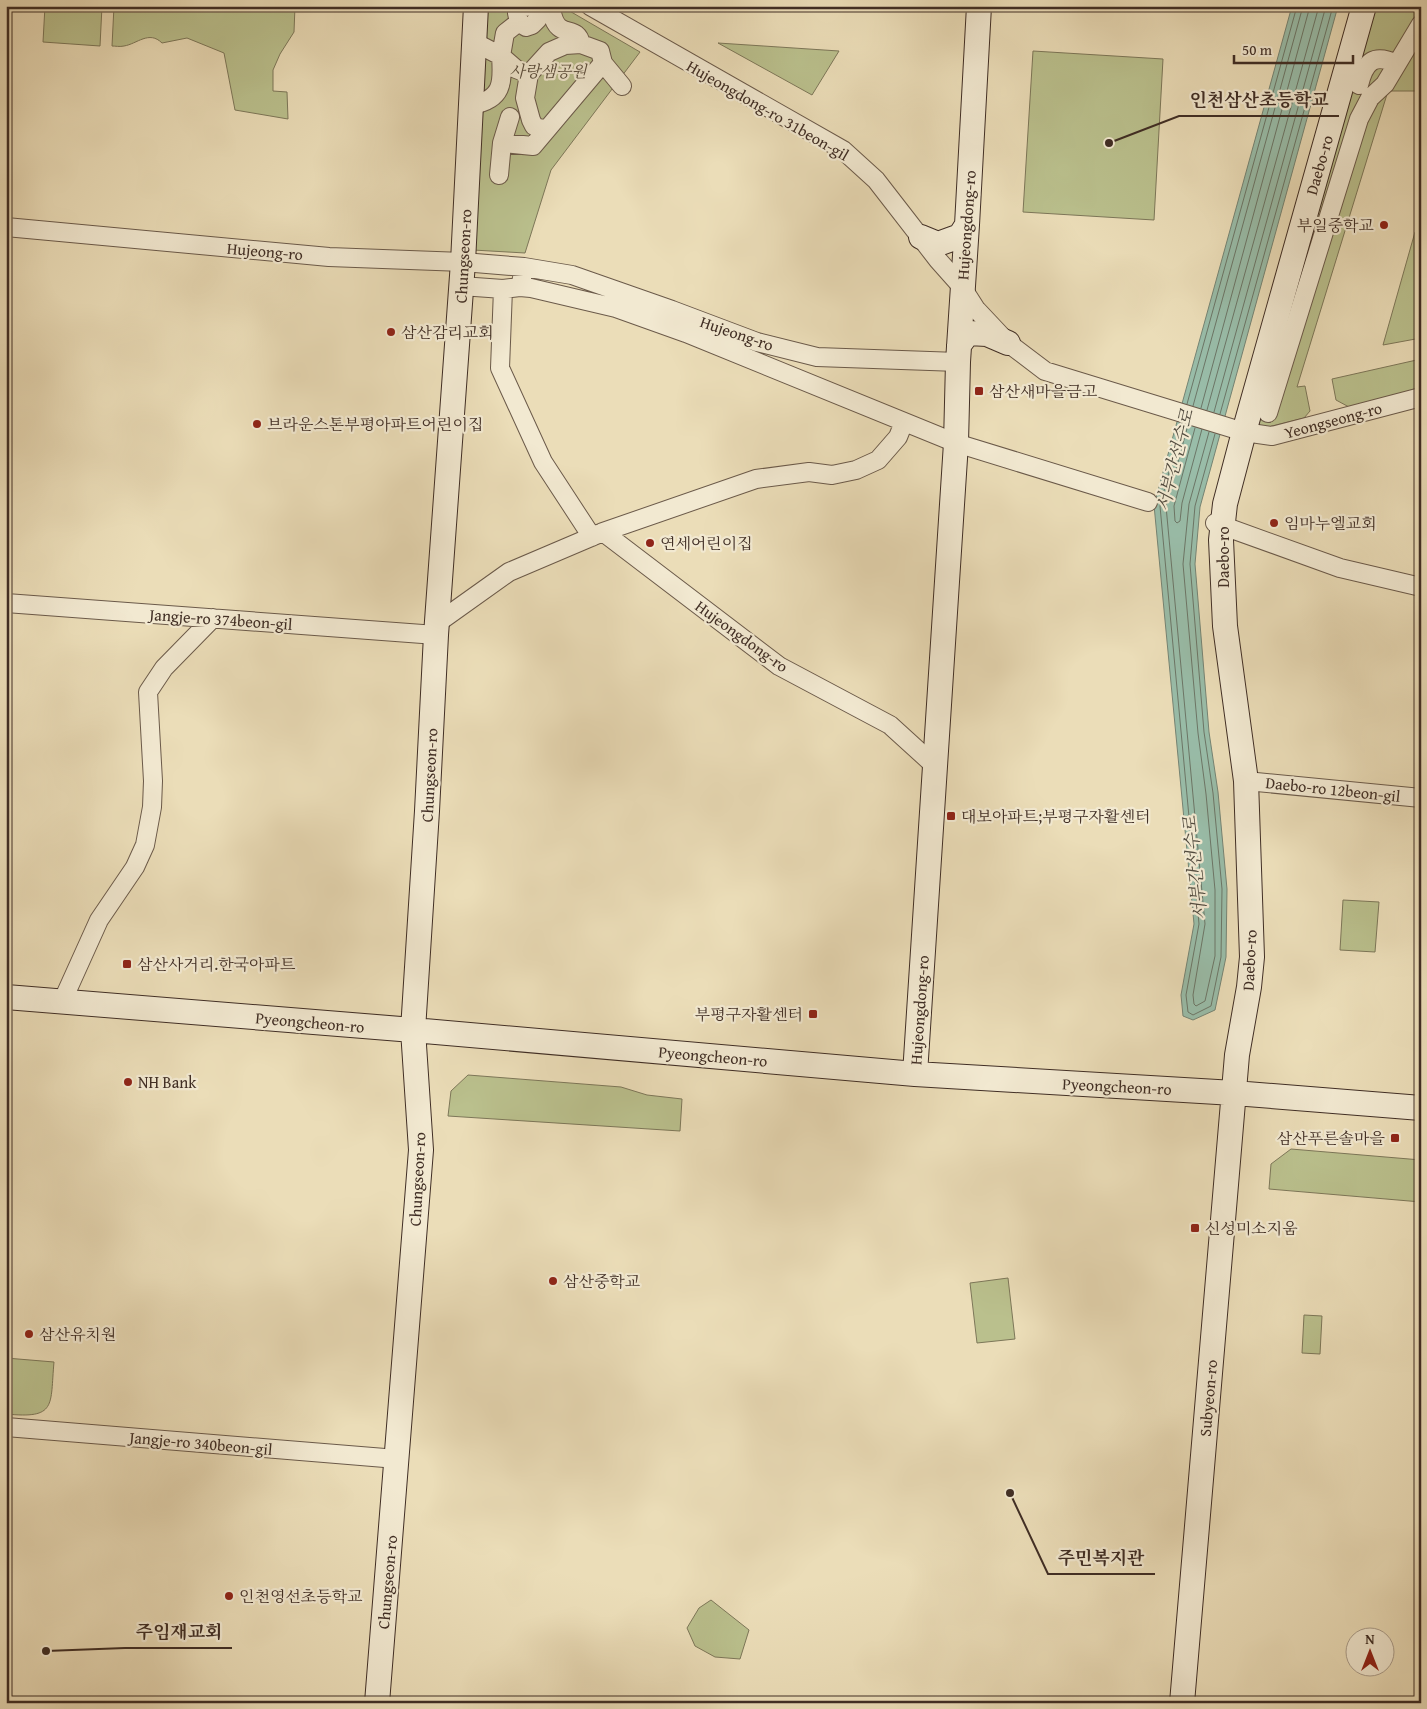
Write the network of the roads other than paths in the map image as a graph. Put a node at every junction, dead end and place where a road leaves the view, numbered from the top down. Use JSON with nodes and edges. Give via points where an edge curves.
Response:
{"nodes":[{"id":1,"x":476,"y":6,"type":"edge"},
{"id":2,"x":590,"y":6,"type":"edge"},
{"id":3,"x":979,"y":6,"type":"edge"},
{"id":4,"x":1364,"y":6,"type":"edge"},
{"id":5,"x":533,"y":8,"type":"edge"},
{"id":6,"x":1421,"y":24,"type":"edge"},
{"id":7,"x":474,"y":42,"type":"junction"},
{"id":8,"x":581,"y":44,"type":"junction"},
{"id":9,"x":502,"y":56,"type":"junction"},
{"id":10,"x":603,"y":63,"type":"junction"},
{"id":11,"x":1397,"y":64,"type":"junction"},
{"id":12,"x":529,"y":74,"type":"junction"},
{"id":13,"x":1385,"y":84,"type":"junction"},
{"id":14,"x":1350,"y":85,"type":"junction"},
{"id":15,"x":622,"y":86,"type":"dead end"},
{"id":16,"x":496,"y":93,"type":"junction"},
{"id":17,"x":472,"y":105,"type":"junction"},
{"id":18,"x":528,"y":111,"type":"junction"},
{"id":19,"x":510,"y":117,"type":"junction"},
{"id":20,"x":547,"y":128,"type":"junction"},
{"id":21,"x":502,"y":143,"type":"junction"},
{"id":22,"x":499,"y":175,"type":"dead end"},
{"id":23,"x":967,"y":224,"type":"junction"},
{"id":24,"x":6,"y":227,"type":"edge"},
{"id":25,"x":921,"y":238,"type":"junction"},
{"id":26,"x":463,"y":262,"type":"junction"},
{"id":27,"x":524,"y":267,"type":"junction"},
{"id":28,"x":461,"y":286,"type":"junction"},
{"id":29,"x":962,"y":287,"type":"junction"},
{"id":30,"x":512,"y":288,"type":"junction"},
{"id":31,"x":1008,"y":343,"type":"junction"},
{"id":32,"x":958,"y":354,"type":"junction"},
{"id":33,"x":1421,"y":397,"type":"edge"},
{"id":34,"x":1154,"y":404,"type":"joint"},
{"id":35,"x":1268,"y":413,"type":"dead end"},
{"id":36,"x":904,"y":422,"type":"junction"},
{"id":37,"x":1244,"y":432,"type":"junction"},
{"id":38,"x":956,"y":443,"type":"junction"},
{"id":39,"x":1148,"y":502,"type":"dead end"},
{"id":40,"x":1218,"y":525,"type":"junction"},
{"id":41,"x":597,"y":535,"type":"junction"},
{"id":42,"x":1421,"y":587,"type":"edge"},
{"id":43,"x":6,"y":603,"type":"edge"},
{"id":44,"x":213,"y":618,"type":"junction"},
{"id":45,"x":436,"y":630,"type":"junction"},
{"id":46,"x":935,"y":766,"type":"junction"},
{"id":47,"x":1246,"y":781,"type":"junction"},
{"id":48,"x":1421,"y":798,"type":"edge"},
{"id":49,"x":6,"y":998,"type":"edge"},
{"id":50,"x":62,"y":1002,"type":"junction"},
{"id":51,"x":413,"y":1030,"type":"junction"},
{"id":52,"x":915,"y":1074,"type":"junction"},
{"id":53,"x":1234,"y":1093,"type":"junction"},
{"id":54,"x":1421,"y":1108,"type":"edge"},
{"id":55,"x":6,"y":1427,"type":"edge"},
{"id":56,"x":397,"y":1460,"type":"junction"},
{"id":57,"x":377,"y":1703,"type":"edge"},
{"id":58,"x":1182,"y":1703,"type":"edge"}],
"edges":[{"from":1,"to":7,"type":"street","name":"Chungseon-ro"},
{"from":2,"to":25,"type":"street","name":"Hujeongdong-ro 31beon-gil","via":[[843,150],[876,180]]},
{"from":3,"to":23,"type":"street","name":"Hujeongdong-ro"},
{"from":4,"to":14,"type":"street","name":"Daebo-ro"},
{"from":5,"to":8,"type":"street","via":[[546,8],[552,12],[560,29],[574,33]]},
{"from":5,"to":9,"type":"street","via":[[538,19],[526,27],[519,22],[506,33]]},
{"from":6,"to":11,"type":"street"},
{"from":7,"to":9,"type":"street"},
{"from":7,"to":17,"type":"street","name":"Chungseon-ro"},
{"from":8,"to":10,"type":"street","via":[[600,51]]},
{"from":8,"to":12,"type":"street","via":[[565,45],[549,52]]},
{"from":9,"to":12,"type":"street","via":[[516,69]]},
{"from":9,"to":16,"type":"street","via":[[503,79]]},
{"from":10,"to":15,"type":"street"},
{"from":10,"to":20,"type":"street"},
{"from":11,"to":13,"type":"street"},
{"from":11,"to":14,"type":"street","via":[[1385,58],[1372,60]]},
{"from":12,"to":18,"type":"street","via":[[525,98]]},
{"from":13,"to":14,"type":"street"},
{"from":13,"to":35,"type":"street","via":[[1370,98],[1359,119]]},
{"from":14,"to":37,"type":"street","name":"Daebo-ro"},
{"from":16,"to":17,"type":"street","via":[[485,103]]},
{"from":16,"to":19,"type":"street"},
{"from":17,"to":26,"type":"street","name":"Chungseon-ro"},
{"from":18,"to":19,"type":"street"},
{"from":18,"to":20,"type":"street","via":[[534,126]]},
{"from":19,"to":21,"type":"street"},
{"from":20,"to":21,"type":"street","via":[[533,146]]},
{"from":21,"to":22,"type":"street"},
{"from":23,"to":25,"type":"street","via":[[960,236],[938,244]]},
{"from":23,"to":29,"type":"street","name":"Hujeongdong-ro"},
{"from":24,"to":26,"type":"street","name":"Hujeong-ro","via":[[329,257]]},
{"from":25,"to":29,"type":"street","name":"Hujeongdong-ro 31beon-gil"},
{"from":26,"to":27,"type":"street","name":"Hujeong-ro"},
{"from":26,"to":28,"type":"street","name":"Chungseon-ro"},
{"from":27,"to":30,"type":"street"},
{"from":27,"to":32,"type":"street","name":"Hujeong-ro","via":[[572,275],[758,342],[817,357]]},
{"from":28,"to":30,"type":"street"},
{"from":28,"to":45,"type":"street","name":"Chungseon-ro"},
{"from":29,"to":31,"type":"street","name":"Hujeongdong-ro 31beon-gil","via":[[976,309]]},
{"from":29,"to":32,"type":"street","name":"Hujeongdong-ro"},
{"from":30,"to":36,"type":"street","via":[[531,288],[625,311]]},
{"from":30,"to":41,"type":"street","via":[[500,368],[543,462]]},
{"from":31,"to":32,"type":"street","via":[[987,334],[968,333]]},
{"from":31,"to":34,"type":"street","name":"Hujeongdong-ro 31beon-gil","via":[[1045,371]]},
{"from":32,"to":38,"type":"street","name":"Hujeongdong-ro"},
{"from":33,"to":37,"type":"street","name":"Yeongseong-ro","via":[[1272,436]]},
{"from":34,"to":37,"type":"street","name":"Yeongseong-ro"},
{"from":36,"to":38,"type":"street"},
{"from":36,"to":41,"type":"street","via":[[898,437],[878,460],[856,470],[832,475],[809,472],[756,479]]},
{"from":37,"to":40,"type":"street","name":"Daebo-ro"},
{"from":38,"to":39,"type":"street"},
{"from":38,"to":46,"type":"street","name":"Hujeongdong-ro"},
{"from":40,"to":42,"type":"street","via":[[1340,568]]},
{"from":40,"to":47,"type":"street","name":"Daebo-ro","via":[[1225,626]]},
{"from":41,"to":45,"type":"street","via":[[510,572]]},
{"from":41,"to":46,"type":"street","name":"Hujeongdong-ro","via":[[780,666],[890,725]]},
{"from":43,"to":44,"type":"street","name":"Jangje-ro 374beon-gil"},
{"from":44,"to":45,"type":"street","name":"Jangje-ro 374beon-gil"},
{"from":44,"to":50,"type":"street","via":[[164,668],[148,692],[153,781],[145,845],[135,867],[99,920]]},
{"from":45,"to":51,"type":"street","name":"Chungseon-ro"},
{"from":46,"to":52,"type":"street","name":"Hujeongdong-ro"},
{"from":47,"to":48,"type":"street","name":"Daebo-ro 12beon-gil"},
{"from":47,"to":53,"type":"street","name":"Daebo-ro","via":[[1252,957]]},
{"from":49,"to":50,"type":"street","name":"Pyeongcheon-ro"},
{"from":50,"to":51,"type":"street","name":"Pyeongcheon-ro"},
{"from":51,"to":52,"type":"street","name":"Pyeongcheon-ro"},
{"from":51,"to":56,"type":"street","name":"Chungseon-ro","via":[[421,1150]]},
{"from":52,"to":53,"type":"street","name":"Pyeongcheon-ro"},
{"from":53,"to":54,"type":"street","name":"Pyeongcheon-ro"},
{"from":53,"to":58,"type":"street","name":"Subyeon-ro"},
{"from":55,"to":56,"type":"street","name":"Jangje-ro 340beon-gil"},
{"from":56,"to":57,"type":"street","name":"Chungseon-ro"}]}
